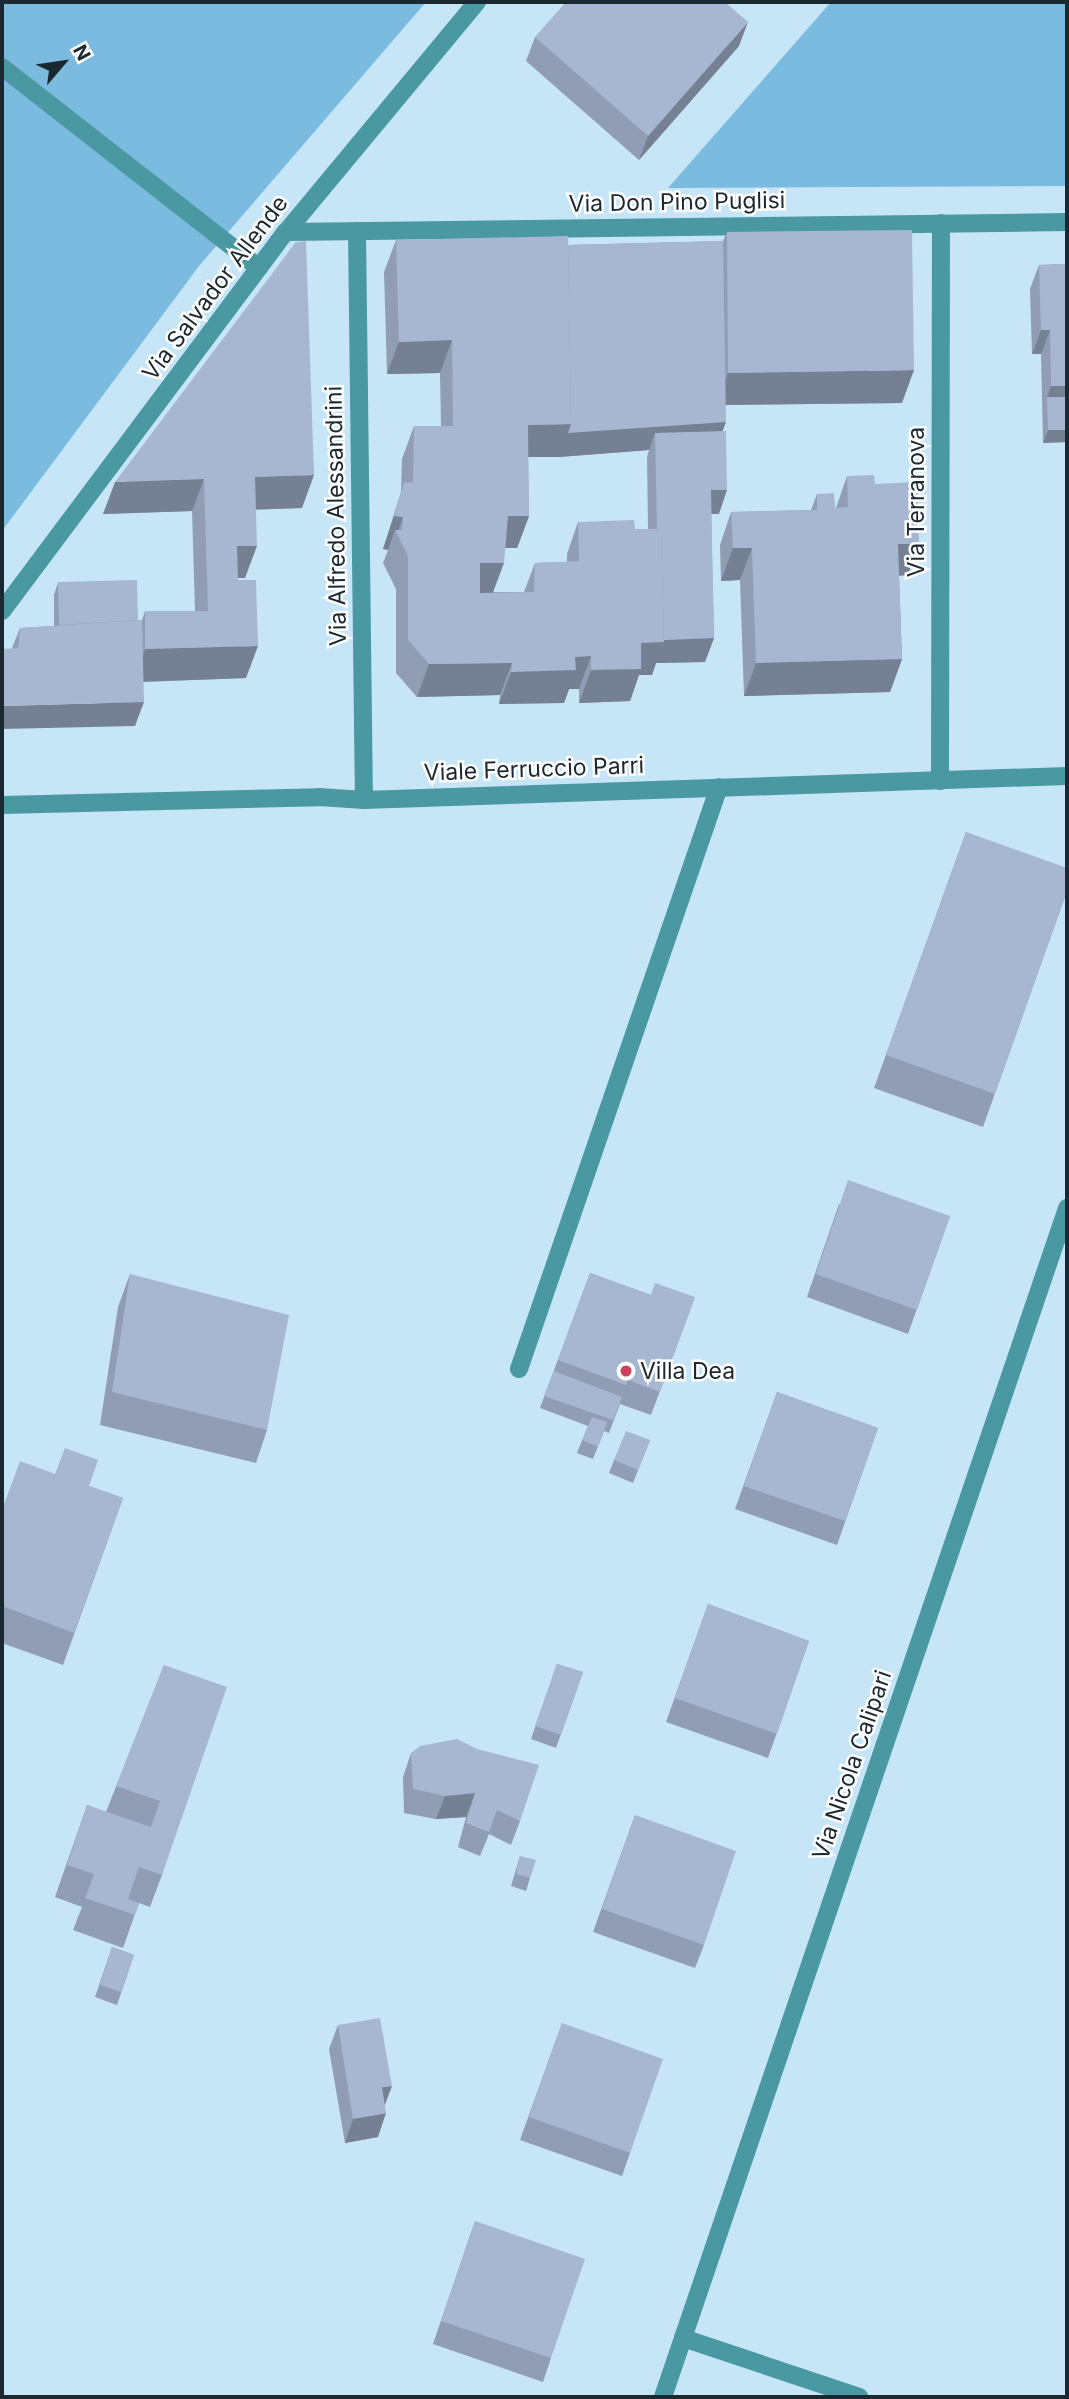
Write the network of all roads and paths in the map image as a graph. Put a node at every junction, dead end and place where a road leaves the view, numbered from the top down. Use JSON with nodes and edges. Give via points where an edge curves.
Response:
{"nodes":[{"id":1,"x":478,"y":2,"type":"edge"},
{"id":2,"x":2,"y":67,"type":"edge"},
{"id":3,"x":1067,"y":222,"type":"edge"},
{"id":4,"x":941,"y":223,"type":"junction"},
{"id":5,"x":357,"y":231,"type":"junction"},
{"id":6,"x":286,"y":232,"type":"junction"},
{"id":7,"x":259,"y":268,"type":"junction"},
{"id":8,"x":2,"y":611,"type":"edge"},
{"id":9,"x":1067,"y":776,"type":"edge"},
{"id":10,"x":940,"y":781,"type":"junction"},
{"id":11,"x":719,"y":788,"type":"junction"},
{"id":12,"x":363,"y":800,"type":"junction"},
{"id":13,"x":2,"y":805,"type":"edge"},
{"id":14,"x":1067,"y":1208,"type":"edge"},
{"id":15,"x":519,"y":1369,"type":"dead end"},
{"id":16,"x":683,"y":2338,"type":"junction"},
{"id":17,"x":663,"y":2397,"type":"edge"},
{"id":18,"x":859,"y":2397,"type":"edge"}],
"edges":[{"from":1,"to":6,"type":"street","name":"Via Salvador Allende"},
{"from":2,"to":7,"type":"street"},
{"from":3,"to":4,"type":"street","name":"Via Don Pino Puglisi"},
{"from":4,"to":5,"type":"street","name":"Via Don Pino Puglisi"},
{"from":4,"to":10,"type":"street","name":"Via Terranova"},
{"from":5,"to":6,"type":"street","name":"Via Don Pino Puglisi"},
{"from":5,"to":12,"type":"street","name":"Via Alfredo Alessandrini"},
{"from":6,"to":7,"type":"street","name":"Via Salvador Allende"},
{"from":7,"to":8,"type":"street","name":"Via Salvador Allende"},
{"from":9,"to":10,"type":"street","name":"Viale Ferruccio Parri"},
{"from":10,"to":11,"type":"street","name":"Viale Ferruccio Parri"},
{"from":11,"to":12,"type":"street","name":"Viale Ferruccio Parri"},
{"from":11,"to":15,"type":"street"},
{"from":12,"to":13,"type":"street","name":"Viale Ferruccio Parri","via":[[319,797]]},
{"from":14,"to":16,"type":"street","name":"Via Nicola Calipari"},
{"from":16,"to":17,"type":"street","name":"Via Nicola Calipari"},
{"from":16,"to":18,"type":"street"}]}
